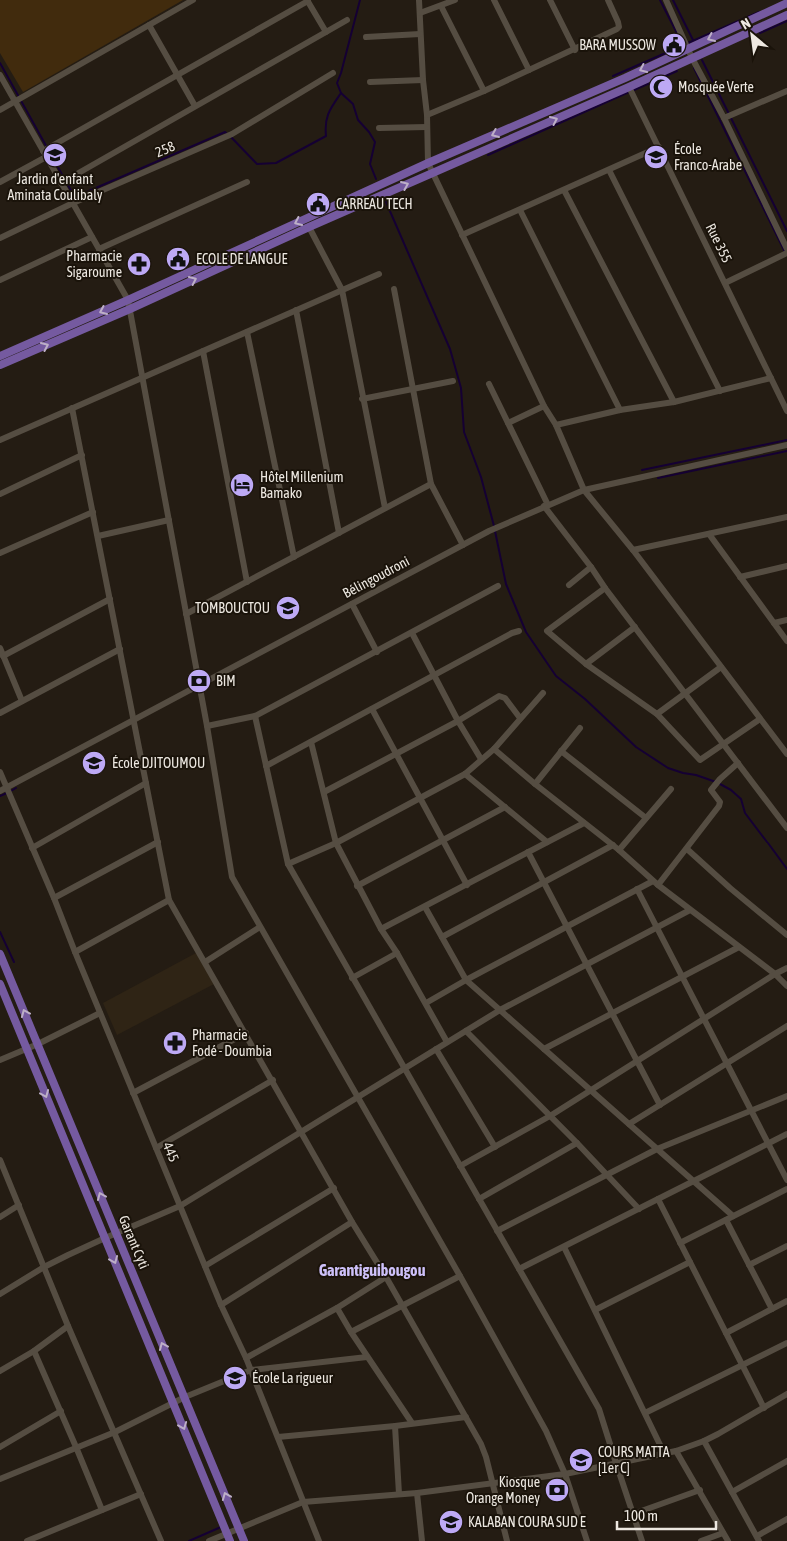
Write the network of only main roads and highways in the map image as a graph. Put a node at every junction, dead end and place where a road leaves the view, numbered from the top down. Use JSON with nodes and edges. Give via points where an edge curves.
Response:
{"nodes":[{"id":1,"x":787,"y":3,"type":"edge"},
{"id":2,"x":787,"y":15,"type":"edge"},
{"id":3,"x":0,"y":356,"type":"edge"},
{"id":4,"x":0,"y":365,"type":"edge"},
{"id":5,"x":0,"y":954,"type":"edge"},
{"id":6,"x":0,"y":984,"type":"edge"},
{"id":7,"x":228,"y":1537,"type":"edge"},
{"id":8,"x":244,"y":1541,"type":"edge"}],
"edges":[{"from":1,"to":3,"type":"main road","one_way":true},
{"from":4,"to":2,"type":"main road","one_way":true},
{"from":8,"to":5,"type":"main road","name":"Garant Cyti","one_way":true},
{"from":6,"to":7,"type":"main road","name":"Garant Cyti","one_way":true}]}
